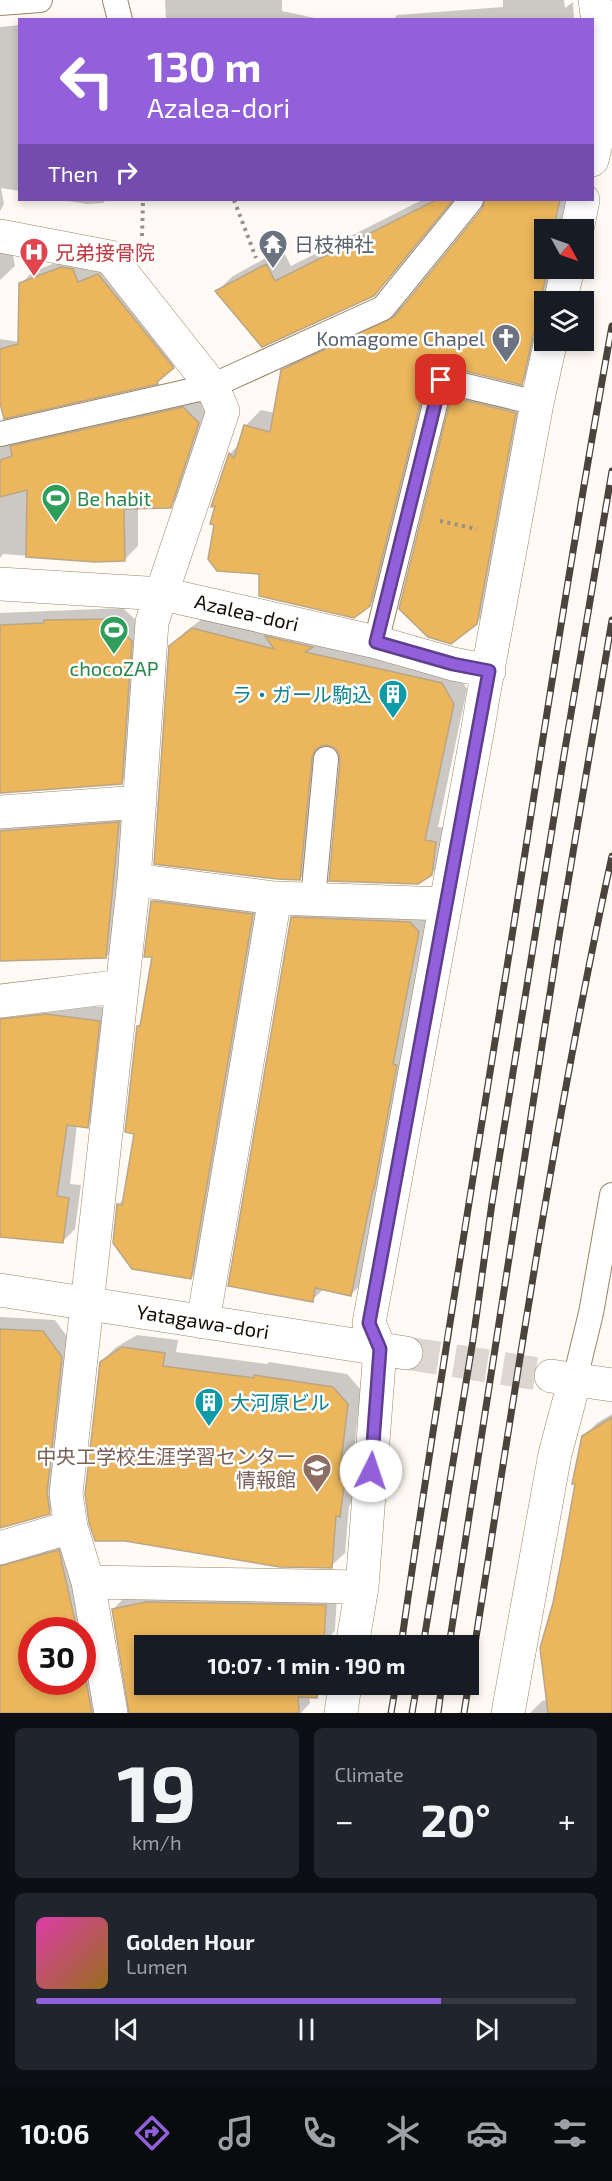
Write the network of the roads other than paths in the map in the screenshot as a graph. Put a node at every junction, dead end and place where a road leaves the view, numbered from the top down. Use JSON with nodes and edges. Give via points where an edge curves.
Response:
{"nodes":[{"id":1,"x":40,"y":0,"type":"edge"},
{"id":2,"x":115,"y":0,"type":"edge"},
{"id":3,"x":595,"y":0,"type":"edge"},
{"id":4,"x":0,"y":3,"type":"edge"},
{"id":5,"x":120,"y":18,"type":"edge"},
{"id":6,"x":590,"y":18,"type":"edge"},
{"id":7,"x":594,"y":152,"type":"edge"},
{"id":8,"x":470,"y":201,"type":"edge"},
{"id":9,"x":584,"y":201,"type":"edge"},
{"id":10,"x":580,"y":219,"type":"edge"},
{"id":11,"x":0,"y":236,"type":"edge"},
{"id":12,"x":549,"y":351,"type":"edge"},
{"id":13,"x":212,"y":386,"type":"junction"},
{"id":14,"x":537,"y":404,"type":"junction"},
{"id":15,"x":0,"y":434,"type":"edge"},
{"id":16,"x":0,"y":584,"type":"edge"},
{"id":17,"x":163,"y":594,"type":"junction"},
{"id":18,"x":376,"y":642,"type":"junction"},
{"id":19,"x":489,"y":671,"type":"junction"},
{"id":20,"x":326,"y":759,"type":"dead end"},
{"id":21,"x":140,"y":802,"type":"junction"},
{"id":22,"x":0,"y":812,"type":"edge"},
{"id":23,"x":134,"y":880,"type":"junction"},
{"id":24,"x":275,"y":898,"type":"junction"},
{"id":25,"x":313,"y":899,"type":"junction"},
{"id":26,"x":446,"y":904,"type":"junction"},
{"id":27,"x":122,"y":986,"type":"junction"},
{"id":28,"x":0,"y":1001,"type":"edge"},
{"id":29,"x":612,"y":1195,"type":"edge"},
{"id":30,"x":0,"y":1290,"type":"edge"},
{"id":31,"x":88,"y":1303,"type":"junction"},
{"id":32,"x":203,"y":1322,"type":"junction"},
{"id":33,"x":393,"y":1351,"type":"junction"},
{"id":34,"x":563,"y":1377,"type":"junction"},
{"id":35,"x":612,"y":1385,"type":"edge"},
{"id":36,"x":71,"y":1527,"type":"junction"},
{"id":37,"x":0,"y":1548,"type":"edge"},
{"id":38,"x":88,"y":1582,"type":"junction"},
{"id":39,"x":362,"y":1587,"type":"junction"},
{"id":40,"x":354,"y":1635,"type":"edge"},
{"id":41,"x":343,"y":1695,"type":"edge"},
{"id":42,"x":111,"y":1713,"type":"edge"},
{"id":43,"x":341,"y":1713,"type":"edge"},
{"id":44,"x":508,"y":1713,"type":"edge"}],
"edges":[{"from":1,"to":4,"type":"lane"},
{"from":2,"to":5,"type":"lane"},
{"from":3,"to":6,"type":"lane"},
{"from":3,"to":7,"type":"street","via":[[608,94]]},
{"from":8,"to":13,"type":"lane","via":[[383,308]]},
{"from":9,"to":10,"type":"street"},
{"from":11,"to":13,"type":"street","via":[[111,257]]},
{"from":12,"to":14,"type":"street"},
{"from":13,"to":15,"type":"lane"},
{"from":13,"to":17,"type":"street","via":[[223,411]]},
{"from":14,"to":18,"type":"lane","via":[[441,380]]},
{"from":14,"to":19,"type":"street"},
{"from":16,"to":17,"type":"street","name":"Azalea-dori"},
{"from":17,"to":18,"type":"street","name":"Azalea-dori"},
{"from":17,"to":21,"type":"street","via":[[152,622]]},
{"from":18,"to":19,"type":"street","name":"Azalea-dori"},
{"from":19,"to":26,"type":"street"},
{"from":20,"to":25,"type":"lane"},
{"from":21,"to":22,"type":"street"},
{"from":21,"to":23,"type":"street"},
{"from":23,"to":24,"type":"street"},
{"from":23,"to":27,"type":"street"},
{"from":24,"to":25,"type":"street"},
{"from":24,"to":32,"type":"street"},
{"from":25,"to":26,"type":"street"},
{"from":26,"to":33,"type":"street","via":[[369,1323]]},
{"from":27,"to":28,"type":"street"},
{"from":27,"to":31,"type":"street"},
{"from":29,"to":34,"type":"lane","via":[[591,1313]]},
{"from":30,"to":31,"type":"street","name":"Yatagawa-dori"},
{"from":31,"to":32,"type":"street","name":"Yatagawa-dori"},
{"from":31,"to":36,"type":"street","via":[[66,1494]]},
{"from":32,"to":33,"type":"street","name":"Yatagawa-dori"},
{"from":33,"to":39,"type":"street"},
{"from":34,"to":35,"type":"street"},
{"from":34,"to":44,"type":"street","via":[[555,1454]]},
{"from":36,"to":37,"type":"street"},
{"from":36,"to":38,"type":"street"},
{"from":38,"to":39,"type":"street"},
{"from":38,"to":42,"type":"street"},
{"from":39,"to":40,"type":"street"},
{"from":41,"to":43,"type":"street"}]}
